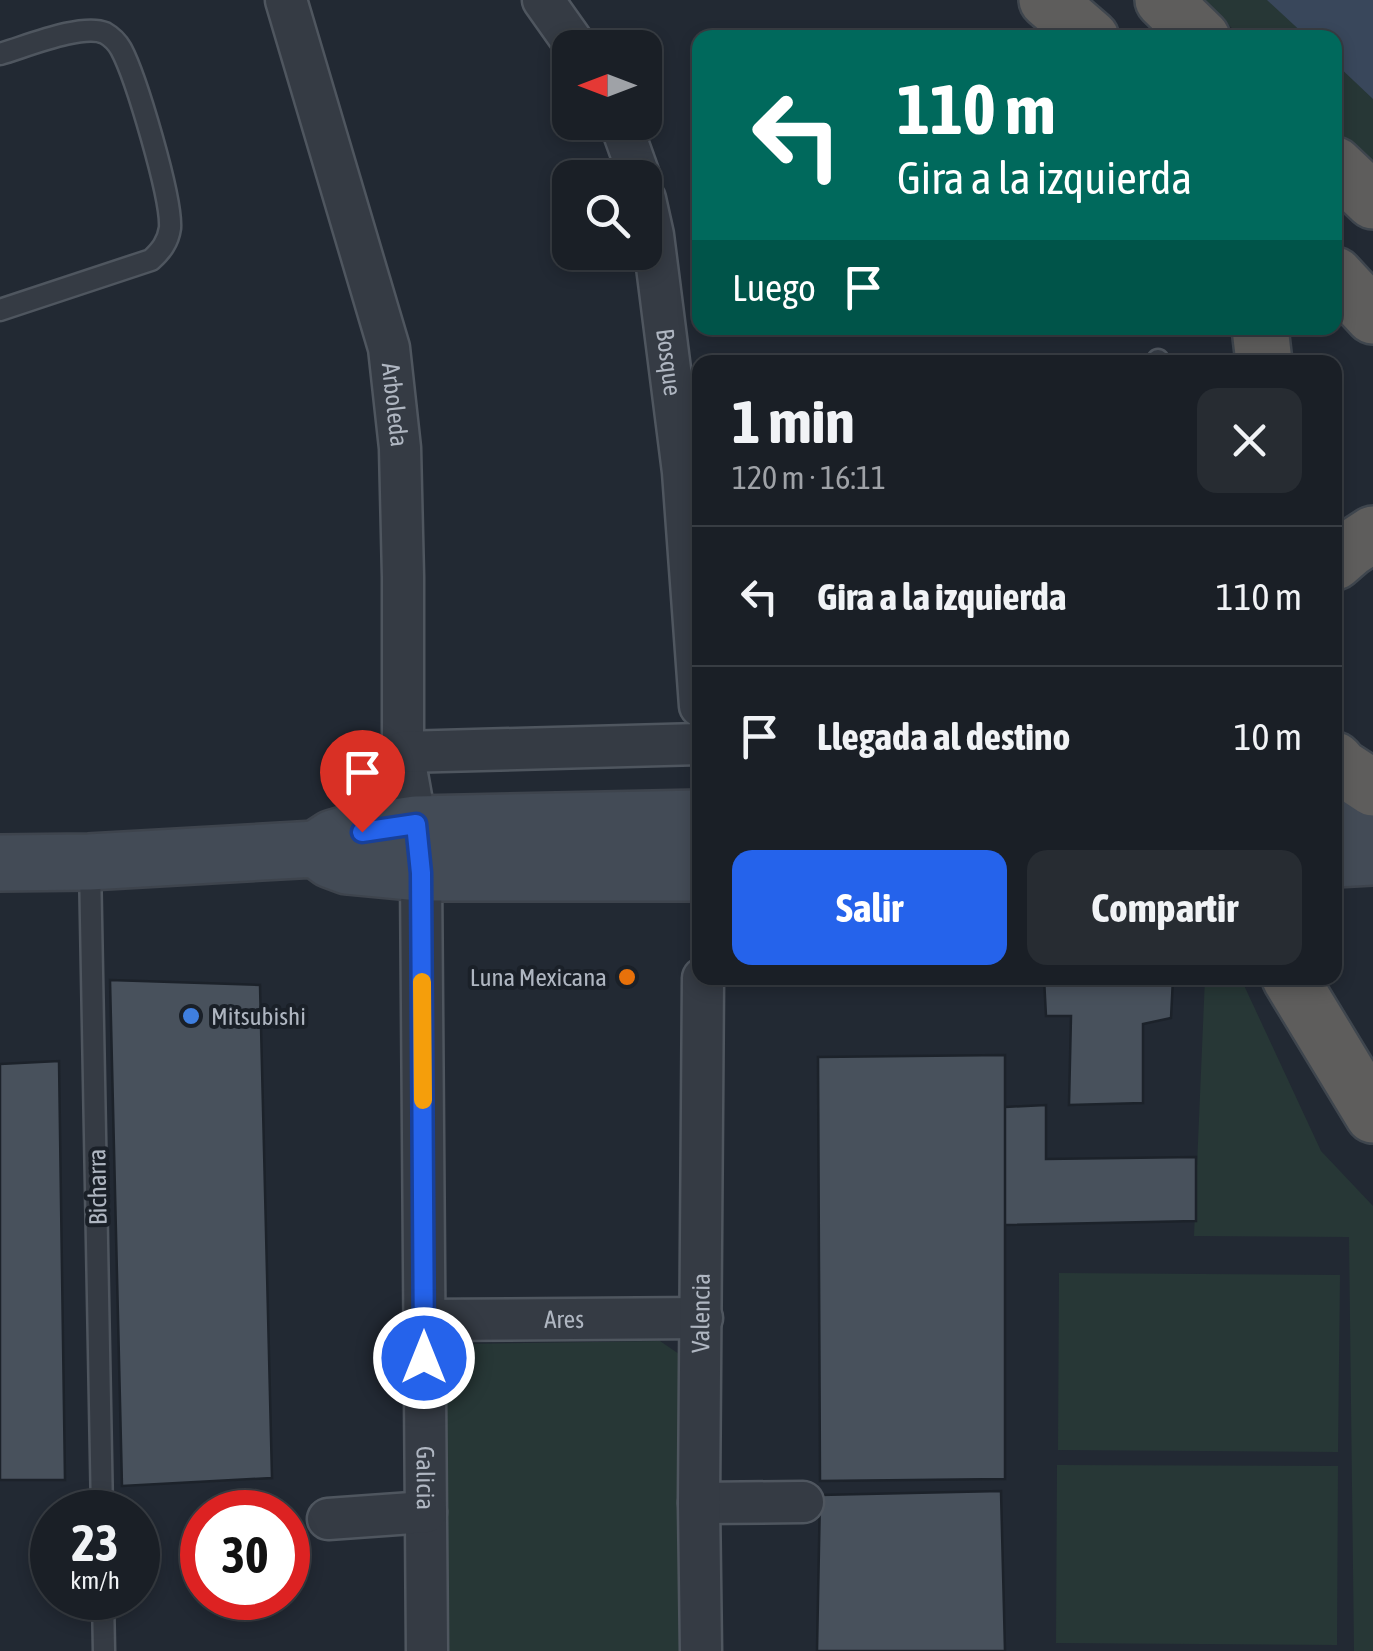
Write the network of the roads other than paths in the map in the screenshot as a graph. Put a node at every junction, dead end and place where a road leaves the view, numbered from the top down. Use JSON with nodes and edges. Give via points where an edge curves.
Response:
{"nodes":[{"id":1,"x":286,"y":0,"type":"edge"},
{"id":2,"x":543,"y":0,"type":"edge"},
{"id":3,"x":1047,"y":0,"type":"edge"},
{"id":4,"x":1163,"y":0,"type":"edge"},
{"id":5,"x":564,"y":30,"type":"edge"},
{"id":6,"x":1082,"y":30,"type":"edge"},
{"id":7,"x":1194,"y":30,"type":"edge"},
{"id":8,"x":0,"y":54,"type":"edge"},
{"id":9,"x":1342,"y":172,"type":"edge"},
{"id":10,"x":1373,"y":201,"type":"edge"},
{"id":11,"x":657,"y":270,"type":"edge"},
{"id":12,"x":1342,"y":283,"type":"edge"},
{"id":13,"x":0,"y":310,"type":"edge"},
{"id":14,"x":1373,"y":316,"type":"edge"},
{"id":15,"x":1373,"y":534,"type":"edge"},
{"id":16,"x":1342,"y":555,"type":"edge"},
{"id":17,"x":692,"y":596,"type":"edge"},
{"id":18,"x":692,"y":744,"type":"edge"},
{"id":19,"x":403,"y":752,"type":"junction"},
{"id":20,"x":1342,"y":768,"type":"edge"},
{"id":21,"x":1373,"y":788,"type":"edge"},
{"id":22,"x":1373,"y":813,"type":"edge"},
{"id":23,"x":1342,"y":815,"type":"edge"},
{"id":24,"x":692,"y":819,"type":"edge"},
{"id":25,"x":418,"y":849,"type":"junction"},
{"id":26,"x":1373,"y":857,"type":"edge"},
{"id":27,"x":1342,"y":859,"type":"edge"},
{"id":28,"x":90,"y":862,"type":"junction"},
{"id":29,"x":0,"y":863,"type":"edge"},
{"id":30,"x":692,"y":872,"type":"edge"},
{"id":31,"x":703,"y":985,"type":"edge"},
{"id":32,"x":1294,"y":985,"type":"edge"},
{"id":33,"x":1373,"y":1115,"type":"edge"},
{"id":34,"x":702,"y":1318,"type":"junction"},
{"id":35,"x":424,"y":1320,"type":"junction"},
{"id":36,"x":102,"y":1490,"type":"edge"},
{"id":37,"x":803,"y":1502,"type":"dead end"},
{"id":38,"x":700,"y":1503,"type":"junction"},
{"id":39,"x":426,"y":1512,"type":"junction"},
{"id":40,"x":328,"y":1519,"type":"dead end"},
{"id":41,"x":104,"y":1620,"type":"edge"},
{"id":42,"x":104,"y":1651,"type":"edge"},
{"id":43,"x":427,"y":1651,"type":"edge"},
{"id":44,"x":701,"y":1651,"type":"edge"}],
"edges":[{"from":1,"to":19,"type":"street","name":"Arboleda","via":[[389,348],[400,448]]},
{"from":2,"to":5,"type":"street"},
{"from":3,"to":6,"type":"highway"},
{"from":4,"to":7,"type":"highway"},
{"from":8,"to":13,"type":"lane","via":[[84,30],[113,38],[140,100],[170,229],[150,260]]},
{"from":9,"to":10,"type":"highway"},
{"from":11,"to":17,"type":"street","name":"Bosque"},
{"from":12,"to":14,"type":"highway"},
{"from":15,"to":16,"type":"highway"},
{"from":18,"to":19,"type":"street"},
{"from":19,"to":25,"type":"street","name":"Arboleda"},
{"from":20,"to":21,"type":"highway"},
{"from":22,"to":23,"type":"main road"},
{"from":24,"to":25,"type":"main road"},
{"from":25,"to":28,"type":"main road","via":[[347,866],[316,849]]},
{"from":25,"to":30,"type":"main road"},
{"from":25,"to":35,"type":"street","name":"Galicia"},
{"from":26,"to":27,"type":"main road"},
{"from":28,"to":29,"type":"main road"},
{"from":28,"to":36,"type":"lane","name":"Bicharra"},
{"from":31,"to":34,"type":"street","name":"Valencia"},
{"from":32,"to":33,"type":"highway"},
{"from":34,"to":35,"type":"street","name":"Ares"},
{"from":34,"to":38,"type":"street","name":"Valencia"},
{"from":35,"to":39,"type":"street","name":"Galicia"},
{"from":37,"to":38,"type":"street"},
{"from":38,"to":44,"type":"street","name":"Valencia"},
{"from":39,"to":40,"type":"street"},
{"from":39,"to":43,"type":"street","name":"Galicia"},
{"from":41,"to":42,"type":"lane"}]}
